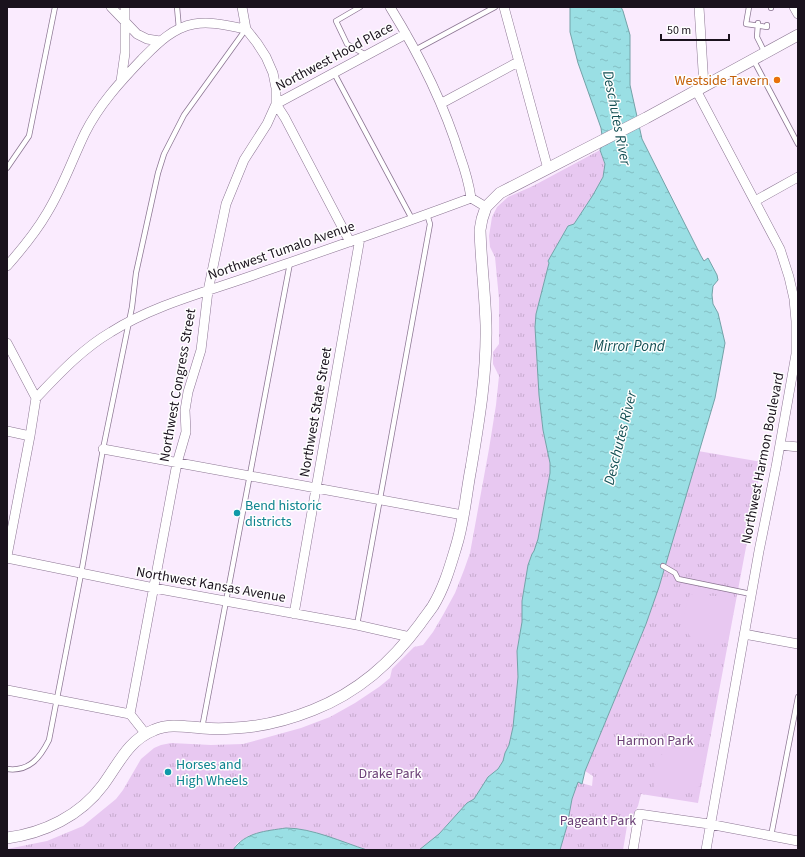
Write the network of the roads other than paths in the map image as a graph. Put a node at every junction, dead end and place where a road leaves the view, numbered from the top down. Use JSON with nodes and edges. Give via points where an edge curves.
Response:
{"nodes":[{"id":1,"x":55,"y":7,"type":"edge"},
{"id":2,"x":111,"y":7,"type":"edge"},
{"id":3,"x":125,"y":7,"type":"edge"},
{"id":4,"x":178,"y":7,"type":"edge"},
{"id":5,"x":242,"y":7,"type":"edge"},
{"id":6,"x":360,"y":7,"type":"edge"},
{"id":7,"x":390,"y":7,"type":"edge"},
{"id":8,"x":495,"y":7,"type":"edge"},
{"id":9,"x":504,"y":7,"type":"edge"},
{"id":10,"x":699,"y":7,"type":"edge"},
{"id":11,"x":749,"y":7,"type":"edge"},
{"id":12,"x":794,"y":7,"type":"edge"},
{"id":13,"x":798,"y":14,"type":"edge"},
{"id":14,"x":126,"y":23,"type":"junction"},
{"id":15,"x":758,"y":24,"type":"junction"},
{"id":16,"x":767,"y":25,"type":"dead end"},
{"id":17,"x":179,"y":29,"type":"junction"},
{"id":18,"x":246,"y":29,"type":"junction"},
{"id":19,"x":406,"y":34,"type":"junction"},
{"id":20,"x":798,"y":35,"type":"edge"},
{"id":21,"x":160,"y":41,"type":"junction"},
{"id":22,"x":415,"y":50,"type":"junction"},
{"id":23,"x":765,"y":53,"type":"junction"},
{"id":24,"x":366,"y":55,"type":"junction"},
{"id":25,"x":753,"y":59,"type":"junction"},
{"id":26,"x":518,"y":62,"type":"junction"},
{"id":27,"x":334,"y":73,"type":"junction"},
{"id":28,"x":121,"y":81,"type":"junction"},
{"id":29,"x":700,"y":88,"type":"junction"},
{"id":30,"x":442,"y":103,"type":"junction"},
{"id":31,"x":276,"y":104,"type":"junction"},
{"id":32,"x":798,"y":144,"type":"edge"},
{"id":33,"x":7,"y":168,"type":"edge"},
{"id":34,"x":548,"y":169,"type":"junction"},
{"id":35,"x":798,"y":177,"type":"edge"},
{"id":36,"x":471,"y":198,"type":"junction"},
{"id":37,"x":755,"y":200,"type":"junction"},
{"id":38,"x":486,"y":207,"type":"junction"},
{"id":39,"x":427,"y":214,"type":"junction"},
{"id":40,"x":412,"y":219,"type":"junction"},
{"id":41,"x":360,"y":238,"type":"junction"},
{"id":42,"x":350,"y":242,"type":"junction"},
{"id":43,"x":290,"y":263,"type":"junction"},
{"id":44,"x":7,"y":266,"type":"edge"},
{"id":45,"x":208,"y":291,"type":"junction"},
{"id":46,"x":796,"y":298,"type":"edge"},
{"id":47,"x":129,"y":321,"type":"junction"},
{"id":48,"x":7,"y":343,"type":"edge"},
{"id":49,"x":36,"y":398,"type":"junction"},
{"id":50,"x":7,"y":431,"type":"edge"},
{"id":51,"x":30,"y":436,"type":"junction"},
{"id":52,"x":780,"y":445,"type":"junction"},
{"id":53,"x":798,"y":448,"type":"edge"},
{"id":54,"x":102,"y":449,"type":"junction"},
{"id":55,"x":177,"y":462,"type":"junction"},
{"id":56,"x":249,"y":476,"type":"junction"},
{"id":57,"x":315,"y":488,"type":"junction"},
{"id":58,"x":380,"y":499,"type":"junction"},
{"id":59,"x":463,"y":515,"type":"junction"},
{"id":60,"x":7,"y":557,"type":"edge"},
{"id":61,"x":663,"y":566,"type":"dead end"},
{"id":62,"x":81,"y":574,"type":"junction"},
{"id":63,"x":154,"y":588,"type":"junction"},
{"id":64,"x":751,"y":594,"type":"junction"},
{"id":65,"x":227,"y":602,"type":"junction"},
{"id":66,"x":294,"y":614,"type":"junction"},
{"id":67,"x":357,"y":625,"type":"junction"},
{"id":68,"x":744,"y":634,"type":"junction"},
{"id":69,"x":410,"y":637,"type":"junction"},
{"id":70,"x":798,"y":644,"type":"edge"},
{"id":71,"x":7,"y":690,"type":"edge"},
{"id":72,"x":798,"y":696,"type":"edge"},
{"id":73,"x":56,"y":699,"type":"junction"},
{"id":74,"x":130,"y":714,"type":"junction"},
{"id":75,"x":202,"y":728,"type":"junction"},
{"id":76,"x":146,"y":734,"type":"junction"},
{"id":77,"x":7,"y":768,"type":"edge"},
{"id":78,"x":709,"y":824,"type":"junction"},
{"id":79,"x":771,"y":836,"type":"junction"},
{"id":80,"x":7,"y":838,"type":"edge"},
{"id":81,"x":798,"y":841,"type":"edge"},
{"id":82,"x":634,"y":850,"type":"edge"},
{"id":83,"x":706,"y":850,"type":"edge"}],
"edges":[{"from":1,"to":33,"type":"lane","via":[[29,136]]},
{"from":2,"to":14,"type":"street"},
{"from":3,"to":14,"type":"street"},
{"from":4,"to":17,"type":"lane"},
{"from":5,"to":18,"type":"street","name":"Northwest Congress Street"},
{"from":6,"to":24,"type":"lane","via":[[336,21],[347,44]]},
{"from":7,"to":19,"type":"street"},
{"from":8,"to":22,"type":"lane"},
{"from":9,"to":26,"type":"street"},
{"from":10,"to":29,"type":"street","name":"Northwest Harmon Boulevard"},
{"from":11,"to":15,"type":"lane","via":[[746,24]]},
{"from":12,"to":13,"type":"street"},
{"from":14,"to":21,"type":"street","via":[[137,34]]},
{"from":14,"to":28,"type":"street","via":[[126,53]]},
{"from":15,"to":16,"type":"lane"},
{"from":15,"to":23,"type":"lane","via":[[757,37]]},
{"from":17,"to":18,"type":"street","via":[[206,23]]},
{"from":17,"to":21,"type":"street"},
{"from":18,"to":31,"type":"street","name":"Northwest Congress Street","via":[[258,43],[273,73]]},
{"from":18,"to":47,"type":"lane","via":[[184,115],[164,154],[136,273]]},
{"from":19,"to":22,"type":"street"},
{"from":19,"to":24,"type":"street","name":"Northwest Hood Place"},
{"from":20,"to":23,"type":"street"},
{"from":21,"to":28,"type":"street"},
{"from":22,"to":30,"type":"street"},
{"from":23,"to":25,"type":"street"},
{"from":24,"to":27,"type":"street","name":"Northwest Hood Place"},
{"from":25,"to":29,"type":"street"},
{"from":25,"to":32,"type":"lane"},
{"from":26,"to":30,"type":"street"},
{"from":26,"to":34,"type":"street"},
{"from":27,"to":31,"type":"street","name":"Northwest Hood Place"},
{"from":27,"to":40,"type":"lane"},
{"from":28,"to":44,"type":"street","via":[[100,107],[85,133],[64,183],[47,214]]},
{"from":29,"to":34,"type":"street"},
{"from":29,"to":37,"type":"street","name":"Northwest Harmon Boulevard"},
{"from":30,"to":36,"type":"street","via":[[457,144]]},
{"from":31,"to":42,"type":"street"},
{"from":31,"to":45,"type":"street","name":"Northwest Congress Street","via":[[267,124],[244,160],[226,204]]},
{"from":34,"to":38,"type":"street","via":[[500,193]]},
{"from":35,"to":37,"type":"street"},
{"from":36,"to":38,"type":"street"},
{"from":36,"to":39,"type":"street","name":"Northwest Tumalo Avenue"},
{"from":37,"to":46,"type":"street","name":"Northwest Harmon Boulevard","via":[[780,249]]},
{"from":38,"to":59,"type":"street","via":[[480,230],[485,302],[485,363],[482,400]]},
{"from":39,"to":40,"type":"street","name":"Northwest Tumalo Avenue"},
{"from":39,"to":58,"type":"lane","via":[[430,224]]},
{"from":40,"to":41,"type":"street","name":"Northwest Tumalo Avenue"},
{"from":41,"to":42,"type":"street","name":"Northwest Tumalo Avenue"},
{"from":41,"to":57,"type":"street","name":"Northwest State Street"},
{"from":42,"to":43,"type":"street","name":"Northwest Tumalo Avenue"},
{"from":43,"to":45,"type":"street","name":"Northwest Tumalo Avenue"},
{"from":43,"to":56,"type":"lane"},
{"from":45,"to":47,"type":"street","name":"Northwest Tumalo Avenue"},
{"from":45,"to":55,"type":"street","name":"Northwest Congress Street","via":[[201,350],[188,392],[185,410],[186,432]]},
{"from":46,"to":52,"type":"street","name":"Northwest Harmon Boulevard","via":[[796,354]]},
{"from":47,"to":49,"type":"street","name":"Northwest Tumalo Avenue","via":[[85,350]]},
{"from":47,"to":54,"type":"lane"},
{"from":48,"to":49,"type":"street"},
{"from":49,"to":51,"type":"street"},
{"from":50,"to":51,"type":"street"},
{"from":51,"to":60,"type":"street"},
{"from":52,"to":53,"type":"street"},
{"from":52,"to":64,"type":"street","name":"Northwest Harmon Boulevard"},
{"from":54,"to":55,"type":"street"},
{"from":54,"to":62,"type":"lane"},
{"from":55,"to":56,"type":"street"},
{"from":55,"to":63,"type":"street","name":"Northwest Congress Street"},
{"from":56,"to":57,"type":"street"},
{"from":56,"to":65,"type":"lane"},
{"from":57,"to":58,"type":"street"},
{"from":57,"to":66,"type":"street","name":"Northwest State Street"},
{"from":58,"to":59,"type":"street"},
{"from":58,"to":67,"type":"lane"},
{"from":59,"to":69,"type":"street","via":[[447,575],[433,606]]},
{"from":60,"to":62,"type":"street","name":"Northwest Kansas Avenue"},
{"from":61,"to":64,"type":"lane","via":[[675,573],[678,579]]},
{"from":62,"to":63,"type":"street","name":"Northwest Kansas Avenue"},
{"from":62,"to":73,"type":"lane"},
{"from":63,"to":65,"type":"street","name":"Northwest Kansas Avenue"},
{"from":63,"to":74,"type":"street","name":"Northwest Congress Street"},
{"from":64,"to":68,"type":"street","name":"Northwest Harmon Boulevard"},
{"from":65,"to":66,"type":"street","name":"Northwest Kansas Avenue"},
{"from":65,"to":75,"type":"lane"},
{"from":66,"to":67,"type":"street","name":"Northwest Kansas Avenue"},
{"from":67,"to":69,"type":"street","name":"Northwest Kansas Avenue"},
{"from":68,"to":70,"type":"street"},
{"from":68,"to":78,"type":"street","name":"Northwest Harmon Boulevard"},
{"from":69,"to":75,"type":"street","via":[[375,674],[340,697],[313,710],[264,725]]},
{"from":71,"to":73,"type":"street"},
{"from":72,"to":79,"type":"lane"},
{"from":73,"to":74,"type":"street"},
{"from":73,"to":77,"type":"lane","via":[[49,740],[44,751],[26,767]]},
{"from":74,"to":76,"type":"street"},
{"from":75,"to":76,"type":"street","via":[[175,725]]},
{"from":76,"to":80,"type":"street","via":[[121,756],[102,787],[81,808],[46,828]]},
{"from":78,"to":79,"type":"street"},
{"from":78,"to":82,"type":"street","via":[[639,814]]},
{"from":78,"to":83,"type":"street","name":"Northwest Harmon Boulevard"},
{"from":79,"to":81,"type":"street"}]}
